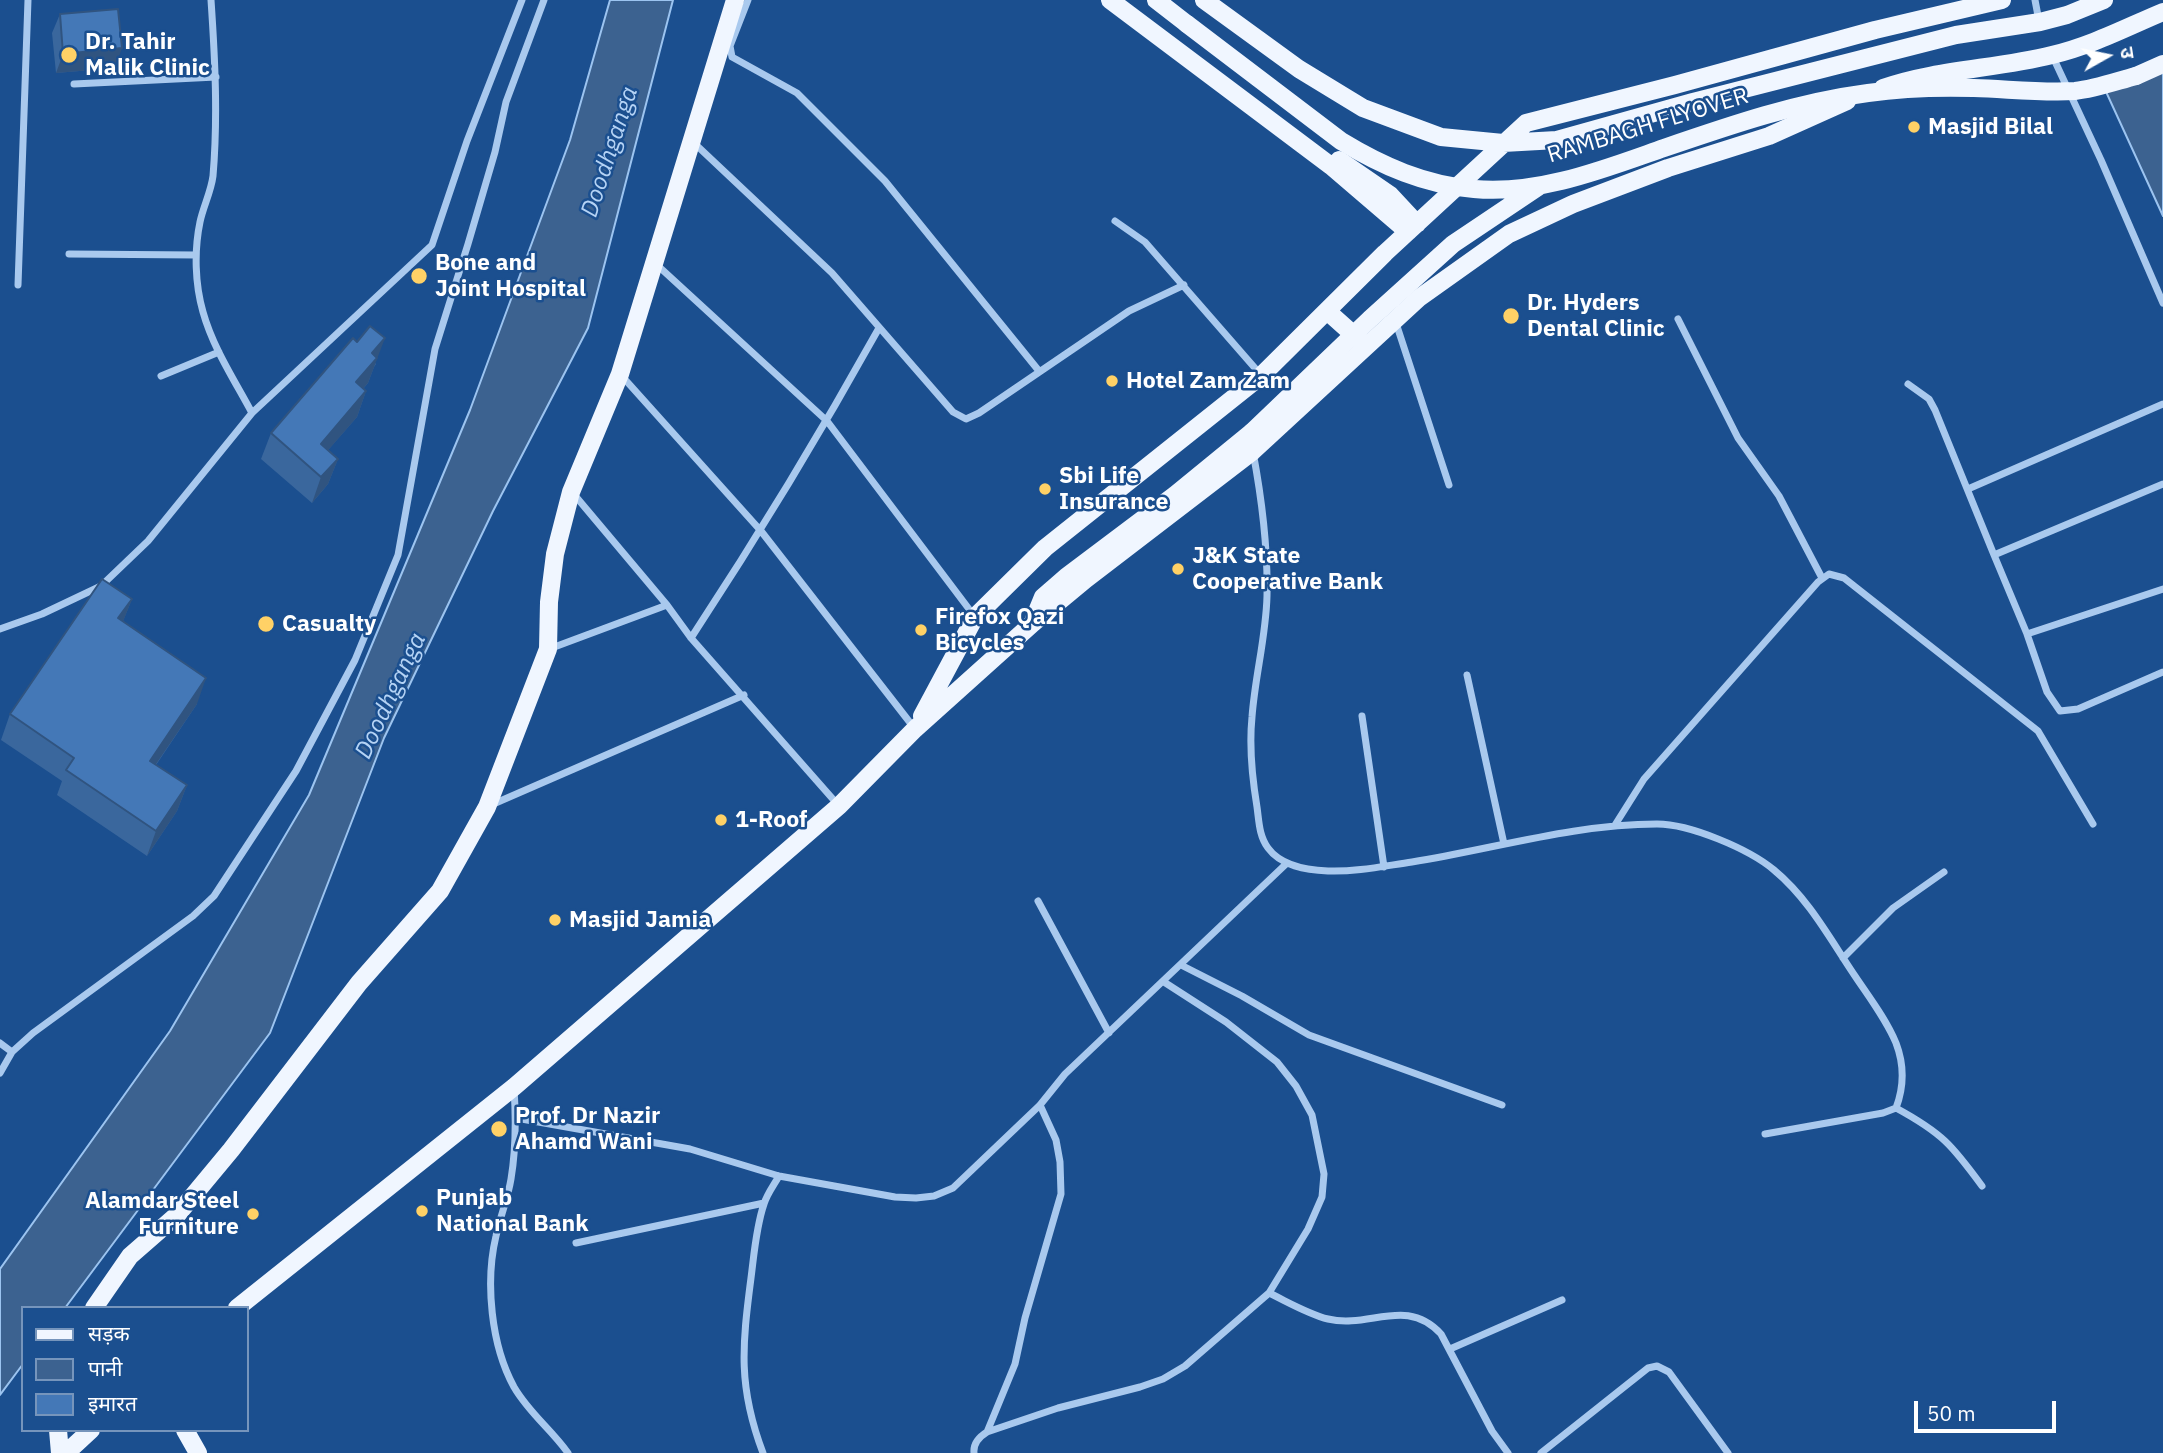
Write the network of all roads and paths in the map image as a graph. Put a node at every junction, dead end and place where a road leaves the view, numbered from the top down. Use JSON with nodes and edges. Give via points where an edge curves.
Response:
{"nodes":[{"id":1,"x":28,"y":0,"type":"edge"},
{"id":2,"x":211,"y":0,"type":"edge"},
{"id":3,"x":522,"y":0,"type":"edge"},
{"id":4,"x":544,"y":0,"type":"edge"},
{"id":5,"x":734,"y":0,"type":"edge"},
{"id":6,"x":748,"y":0,"type":"edge"},
{"id":7,"x":1110,"y":0,"type":"edge"},
{"id":8,"x":1126,"y":0,"type":"edge"},
{"id":9,"x":1156,"y":0,"type":"edge"},
{"id":10,"x":1204,"y":0,"type":"edge"},
{"id":11,"x":2002,"y":0,"type":"edge"},
{"id":12,"x":2035,"y":0,"type":"edge"},
{"id":13,"x":2104,"y":0,"type":"edge"},
{"id":14,"x":2163,"y":12,"type":"edge"},
{"id":15,"x":2040,"y":22,"type":"junction"},
{"id":16,"x":2052,"y":55,"type":"junction"},
{"id":17,"x":2163,"y":64,"type":"edge"},
{"id":18,"x":216,"y":77,"type":"junction"},
{"id":19,"x":74,"y":84,"type":"dead end"},
{"id":20,"x":692,"y":141,"type":"junction"},
{"id":21,"x":1503,"y":143,"type":"junction"},
{"id":22,"x":1541,"y":185,"type":"junction"},
{"id":23,"x":1115,"y":221,"type":"dead end"},
{"id":24,"x":1412,"y":228,"type":"junction"},
{"id":25,"x":69,"y":254,"type":"dead end"},
{"id":26,"x":196,"y":255,"type":"junction"},
{"id":27,"x":656,"y":264,"type":"junction"},
{"id":28,"x":18,"y":285,"type":"dead end"},
{"id":29,"x":1184,"y":285,"type":"junction"},
{"id":30,"x":2163,"y":303,"type":"edge"},
{"id":31,"x":1327,"y":311,"type":"junction"},
{"id":32,"x":1678,"y":319,"type":"dead end"},
{"id":33,"x":1395,"y":320,"type":"junction"},
{"id":34,"x":879,"y":328,"type":"junction"},
{"id":35,"x":1367,"y":346,"type":"junction"},
{"id":36,"x":219,"y":352,"type":"junction"},
{"id":37,"x":1039,"y":371,"type":"junction"},
{"id":38,"x":620,"y":374,"type":"junction"},
{"id":39,"x":161,"y":376,"type":"dead end"},
{"id":40,"x":1261,"y":376,"type":"junction"},
{"id":41,"x":1908,"y":384,"type":"dead end"},
{"id":42,"x":2163,"y":404,"type":"edge"},
{"id":43,"x":252,"y":413,"type":"junction"},
{"id":44,"x":827,"y":421,"type":"junction"},
{"id":45,"x":1253,"y":451,"type":"junction"},
{"id":46,"x":2163,"y":484,"type":"edge"},
{"id":47,"x":1450,"y":485,"type":"dead end"},
{"id":48,"x":1968,"y":489,"type":"junction"},
{"id":49,"x":572,"y":492,"type":"junction"},
{"id":50,"x":761,"y":531,"type":"junction"},
{"id":51,"x":1994,"y":555,"type":"junction"},
{"id":52,"x":1822,"y":578,"type":"junction"},
{"id":53,"x":2163,"y":589,"type":"edge"},
{"id":54,"x":667,"y":605,"type":"junction"},
{"id":55,"x":975,"y":617,"type":"junction"},
{"id":56,"x":1033,"y":623,"type":"junction"},
{"id":57,"x":0,"y":629,"type":"edge"},
{"id":58,"x":2027,"y":634,"type":"junction"},
{"id":59,"x":691,"y":638,"type":"junction"},
{"id":60,"x":548,"y":649,"type":"junction"},
{"id":61,"x":2163,"y":672,"type":"edge"},
{"id":62,"x":1467,"y":675,"type":"dead end"},
{"id":63,"x":744,"y":695,"type":"junction"},
{"id":64,"x":1362,"y":716,"type":"dead end"},
{"id":65,"x":915,"y":729,"type":"junction"},
{"id":66,"x":839,"y":806,"type":"junction"},
{"id":67,"x":487,"y":807,"type":"junction"},
{"id":68,"x":2093,"y":824,"type":"dead end"},
{"id":69,"x":1615,"y":825,"type":"junction"},
{"id":70,"x":1504,"y":844,"type":"junction"},
{"id":71,"x":1286,"y":864,"type":"junction"},
{"id":72,"x":1384,"y":867,"type":"junction"},
{"id":73,"x":1944,"y":872,"type":"dead end"},
{"id":74,"x":1038,"y":901,"type":"dead end"},
{"id":75,"x":1843,"y":958,"type":"junction"},
{"id":76,"x":1181,"y":965,"type":"junction"},
{"id":77,"x":1164,"y":982,"type":"junction"},
{"id":78,"x":1109,"y":1033,"type":"junction"},
{"id":79,"x":0,"y":1043,"type":"edge"},
{"id":80,"x":12,"y":1052,"type":"junction"},
{"id":81,"x":0,"y":1073,"type":"edge"},
{"id":82,"x":514,"y":1087,"type":"junction"},
{"id":83,"x":1040,"y":1105,"type":"junction"},
{"id":84,"x":1502,"y":1105,"type":"dead end"},
{"id":85,"x":1896,"y":1108,"type":"junction"},
{"id":86,"x":516,"y":1118,"type":"junction"},
{"id":87,"x":1765,"y":1134,"type":"dead end"},
{"id":88,"x":779,"y":1176,"type":"junction"},
{"id":89,"x":1982,"y":1186,"type":"dead end"},
{"id":90,"x":764,"y":1203,"type":"junction"},
{"id":91,"x":576,"y":1243,"type":"dead end"},
{"id":92,"x":1269,"y":1293,"type":"junction"},
{"id":93,"x":1562,"y":1300,"type":"dead end"},
{"id":94,"x":95,"y":1306,"type":"edge"},
{"id":95,"x":240,"y":1306,"type":"edge"},
{"id":96,"x":1450,"y":1349,"type":"junction"},
{"id":97,"x":58,"y":1432,"type":"edge"},
{"id":98,"x":89,"y":1432,"type":"edge"},
{"id":99,"x":186,"y":1432,"type":"edge"},
{"id":100,"x":987,"y":1432,"type":"junction"},
{"id":101,"x":60,"y":1453,"type":"edge"},
{"id":102,"x":66,"y":1453,"type":"edge"},
{"id":103,"x":198,"y":1453,"type":"edge"},
{"id":104,"x":568,"y":1453,"type":"edge"},
{"id":105,"x":763,"y":1453,"type":"edge"},
{"id":106,"x":974,"y":1453,"type":"edge"},
{"id":107,"x":1508,"y":1453,"type":"edge"},
{"id":108,"x":1541,"y":1453,"type":"edge"},
{"id":109,"x":1728,"y":1453,"type":"edge"}],
"edges":[{"from":1,"to":28,"type":"street"},
{"from":2,"to":18,"type":"street"},
{"from":3,"to":43,"type":"street","via":[[432,244]]},
{"from":4,"to":80,"type":"street","via":[[506,102],[435,349],[398,555],[355,660],[296,771],[214,896]]},
{"from":5,"to":20,"type":"main road"},
{"from":6,"to":37,"type":"street","via":[[730,47],[732,57],[797,93],[876,171]]},
{"from":7,"to":24,"type":"main road"},
{"from":8,"to":24,"type":"main road","via":[[1390,195]]},
{"from":9,"to":22,"type":"main road","name":"RAMBAGH FLYOVER","bridge":true,"via":[[1341,141],[1394,171],[1478,190]]},
{"from":10,"to":21,"type":"main road","via":[[1299,69],[1363,108],[1441,137]]},
{"from":11,"to":21,"type":"main road","name":"RAMBAGH FLYOVER","via":[[1545,117],[1526,123]]},
{"from":12,"to":15,"type":"street"},
{"from":13,"to":15,"type":"main road"},
{"from":14,"to":16,"type":"main road"},
{"from":15,"to":21,"type":"main road","via":[[1956,35],[1557,140]]},
{"from":16,"to":30,"type":"street"},
{"from":16,"to":33,"type":"main road","via":[[1906,80],[1839,103],[1769,136],[1573,204],[1509,234]]},
{"from":17,"to":22,"type":"main road","name":"RAMBAGH FLYOVER","bridge":true,"via":[[2078,91],[1942,87],[1866,93],[1771,113]]},
{"from":18,"to":19,"type":"street"},
{"from":18,"to":26,"type":"street","via":[[212,179]]},
{"from":20,"to":27,"type":"main road"},
{"from":20,"to":34,"type":"street","via":[[832,273]]},
{"from":21,"to":24,"type":"main road","name":"RAMBAGH FLYOVER"},
{"from":22,"to":56,"type":"main road","bridge":true,"via":[[1453,244],[1252,432],[1058,584],[1043,597]]},
{"from":23,"to":29,"type":"street","via":[[1145,242]]},
{"from":24,"to":31,"type":"main road","name":"RAMBAGH FLYOVER"},
{"from":25,"to":26,"type":"street"},
{"from":26,"to":36,"type":"street","via":[[203,313]]},
{"from":27,"to":38,"type":"main road"},
{"from":27,"to":44,"type":"street"},
{"from":29,"to":37,"type":"street","via":[[1129,311]]},
{"from":29,"to":40,"type":"street"},
{"from":31,"to":35,"type":"main road"},
{"from":31,"to":40,"type":"main road","name":"RAMBAGH FLYOVER"},
{"from":32,"to":52,"type":"street","via":[[1738,438],[1779,496]]},
{"from":33,"to":35,"type":"main road"},
{"from":33,"to":47,"type":"street"},
{"from":34,"to":37,"type":"street","via":[[953,412],[966,419]]},
{"from":34,"to":44,"type":"street"},
{"from":35,"to":45,"type":"main road"},
{"from":36,"to":39,"type":"street"},
{"from":36,"to":43,"type":"street"},
{"from":38,"to":49,"type":"main road"},
{"from":38,"to":50,"type":"street"},
{"from":40,"to":55,"type":"main road","name":"RAMBAGH FLYOVER","via":[[1045,548]]},
{"from":41,"to":48,"type":"street","via":[[1929,399]]},
{"from":42,"to":48,"type":"street"},
{"from":43,"to":57,"type":"street","via":[[148,541],[101,586]]},
{"from":44,"to":50,"type":"street"},
{"from":44,"to":55,"type":"street"},
{"from":45,"to":56,"type":"main road"},
{"from":45,"to":71,"type":"street","via":[[1266,526],[1267,594],[1250,753],[1261,836]]},
{"from":46,"to":51,"type":"street"},
{"from":48,"to":51,"type":"street"},
{"from":49,"to":54,"type":"street"},
{"from":49,"to":60,"type":"main road","via":[[555,554]]},
{"from":50,"to":59,"type":"street"},
{"from":50,"to":65,"type":"street"},
{"from":51,"to":58,"type":"street"},
{"from":52,"to":68,"type":"street","via":[[1829,574],[1844,578],[2024,718],[2038,731]]},
{"from":52,"to":69,"type":"street","via":[[1644,779]]},
{"from":53,"to":58,"type":"street"},
{"from":54,"to":59,"type":"street"},
{"from":54,"to":60,"type":"street"},
{"from":55,"to":65,"type":"main road","name":"RAMBAGH FLYOVER"},
{"from":56,"to":65,"type":"main road"},
{"from":58,"to":61,"type":"street","via":[[2046,692],[2060,711],[2078,709]]},
{"from":59,"to":63,"type":"street"},
{"from":60,"to":67,"type":"main road"},
{"from":62,"to":70,"type":"street"},
{"from":63,"to":66,"type":"street"},
{"from":63,"to":67,"type":"street"},
{"from":64,"to":72,"type":"street"},
{"from":65,"to":66,"type":"main road"},
{"from":66,"to":82,"type":"main road"},
{"from":67,"to":94,"type":"main road","via":[[440,891],[359,983],[208,1178],[177,1215],[131,1256]]},
{"from":69,"to":70,"type":"street"},
{"from":69,"to":75,"type":"street","via":[[1681,826],[1743,851],[1772,868],[1802,896]]},
{"from":70,"to":72,"type":"street"},
{"from":71,"to":72,"type":"street","via":[[1325,871]]},
{"from":71,"to":76,"type":"street"},
{"from":73,"to":75,"type":"street","via":[[1893,908]]},
{"from":74,"to":78,"type":"street"},
{"from":75,"to":85,"type":"street","via":[[1895,1042],[1902,1076]]},
{"from":76,"to":77,"type":"street"},
{"from":76,"to":84,"type":"street","via":[[1309,1035]]},
{"from":77,"to":78,"type":"street"},
{"from":77,"to":92,"type":"street","via":[[1277,1062],[1312,1115],[1324,1174],[1322,1197]]},
{"from":78,"to":83,"type":"street"},
{"from":79,"to":80,"type":"street"},
{"from":80,"to":81,"type":"street"},
{"from":82,"to":86,"type":"street"},
{"from":82,"to":95,"type":"main road"},
{"from":83,"to":88,"type":"street","via":[[953,1188],[934,1196],[895,1197]]},
{"from":83,"to":100,"type":"street","via":[[1056,1140],[1060,1194],[1015,1364]]},
{"from":85,"to":87,"type":"street"},
{"from":85,"to":89,"type":"street","via":[[1941,1135]]},
{"from":86,"to":88,"type":"street","via":[[690,1149]]},
{"from":86,"to":104,"type":"street","via":[[511,1180],[490,1268],[490,1299],[504,1366],[514,1386],[529,1411]]},
{"from":88,"to":90,"type":"street"},
{"from":90,"to":91,"type":"street"},
{"from":90,"to":105,"type":"street","via":[[742,1349],[747,1396]]},
{"from":92,"to":96,"type":"street","via":[[1330,1320],[1412,1316],[1431,1324]]},
{"from":92,"to":100,"type":"street","via":[[1185,1366],[1163,1379]]},
{"from":93,"to":96,"type":"street"},
{"from":96,"to":107,"type":"street"},
{"from":97,"to":101,"type":"main road"},
{"from":98,"to":102,"type":"main road"},
{"from":99,"to":103,"type":"main road"},
{"from":100,"to":106,"type":"street","via":[[977,1440]]},
{"from":108,"to":109,"type":"street","via":[[1648,1368],[1657,1366],[1669,1372]]}]}
